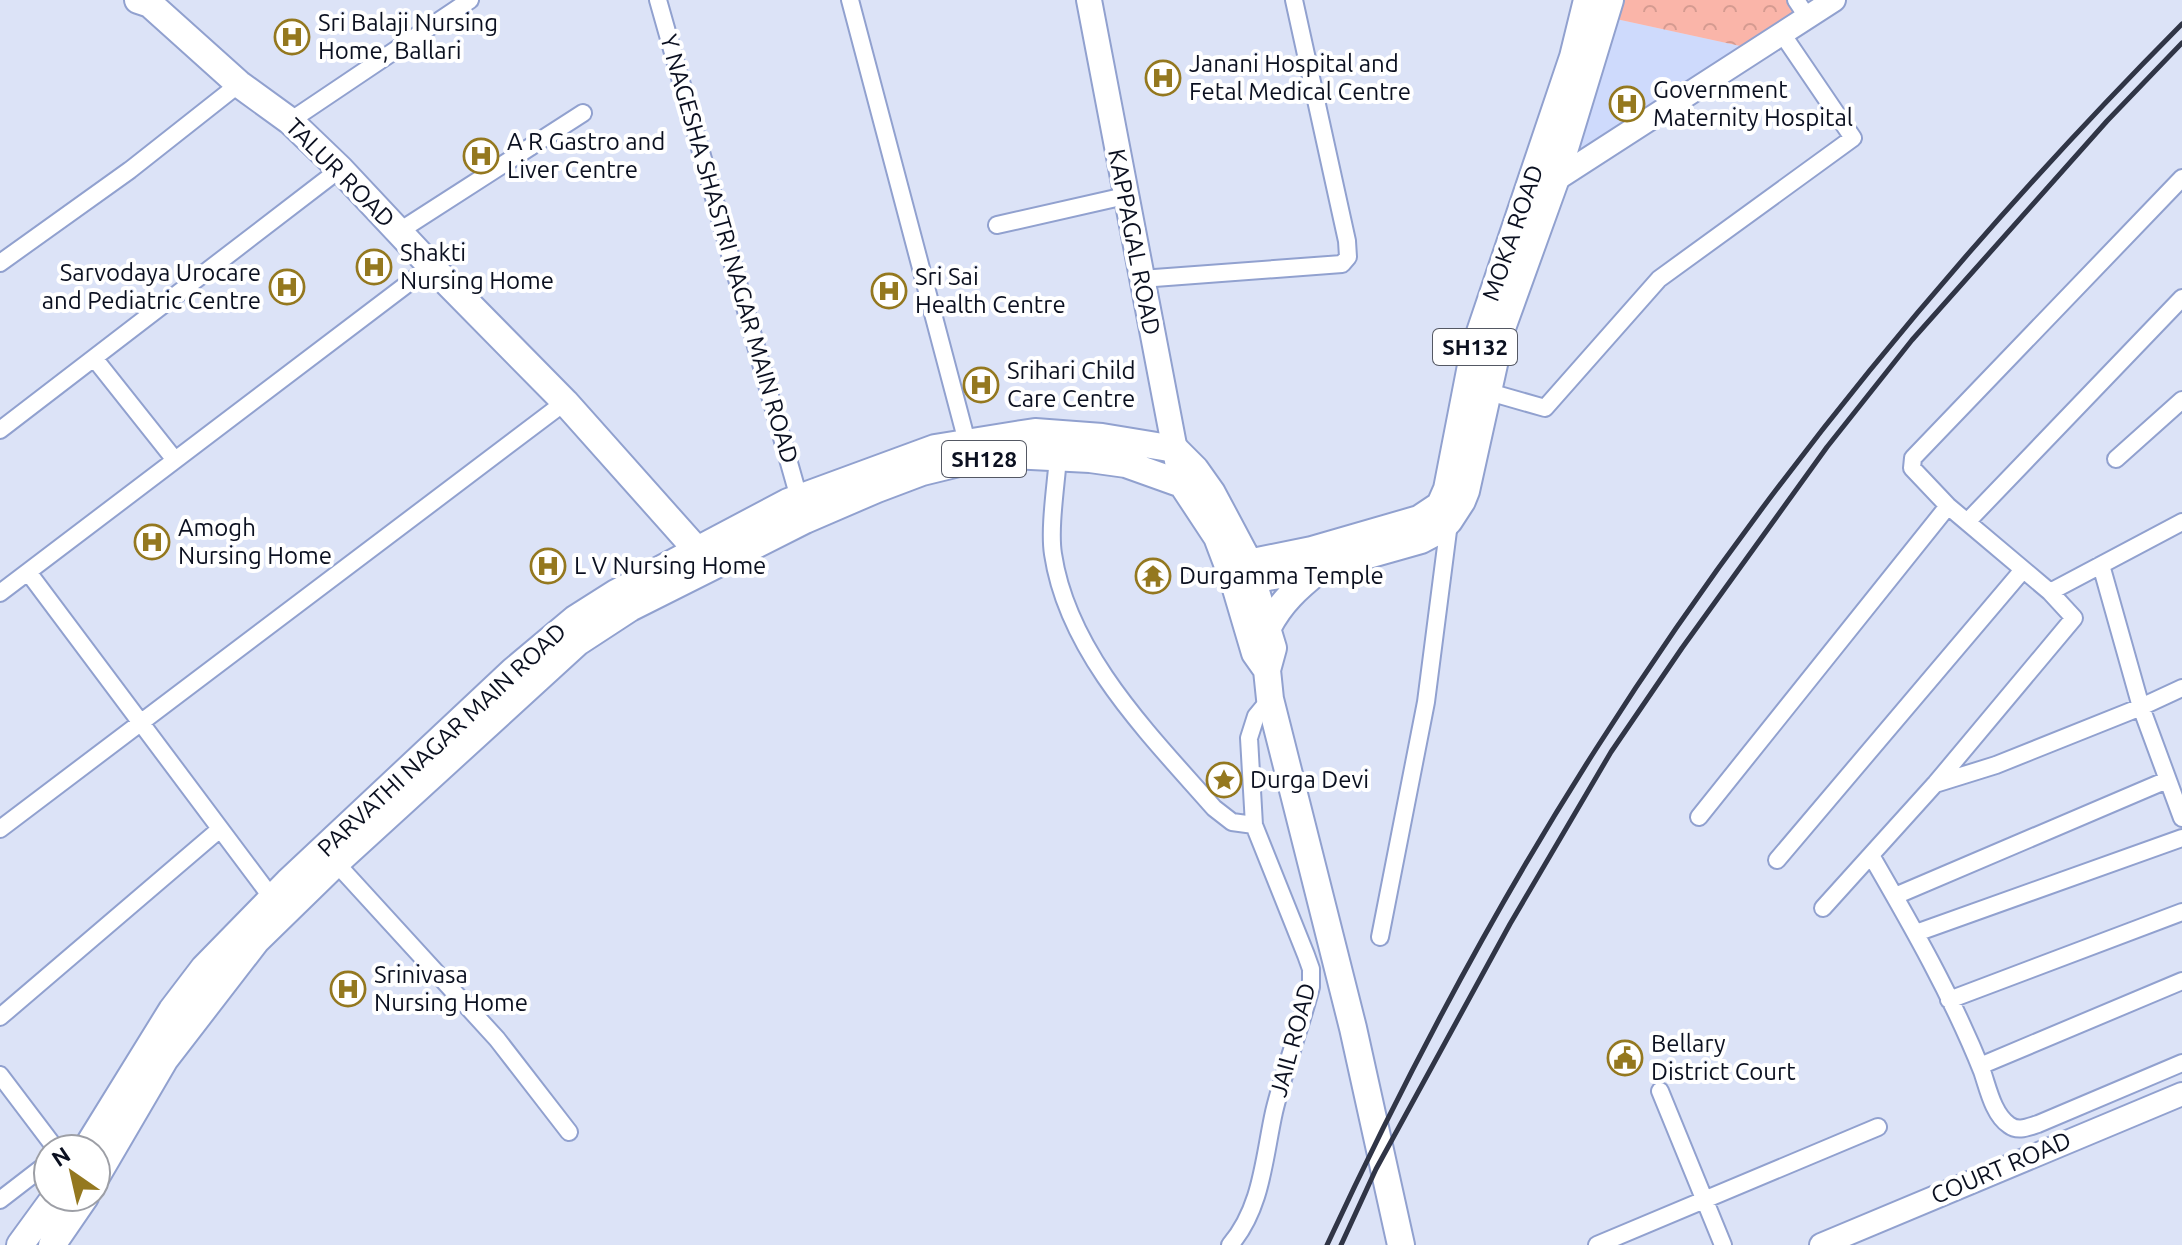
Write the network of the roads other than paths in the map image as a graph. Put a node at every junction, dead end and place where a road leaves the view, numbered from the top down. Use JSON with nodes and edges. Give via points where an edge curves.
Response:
{"nodes":[{"id":1,"x":470,"y":0,"type":"edge"},
{"id":2,"x":658,"y":0,"type":"edge"},
{"id":3,"x":850,"y":0,"type":"edge"},
{"id":4,"x":1089,"y":0,"type":"edge"},
{"id":5,"x":1294,"y":0,"type":"edge"},
{"id":6,"x":1587,"y":0,"type":"edge"},
{"id":7,"x":1610,"y":0,"type":"edge"},
{"id":8,"x":1834,"y":0,"type":"edge"},
{"id":9,"x":149,"y":1,"type":"edge"},
{"id":10,"x":1802,"y":9,"type":"edge"},
{"id":11,"x":1783,"y":35,"type":"junction"},
{"id":12,"x":239,"y":84,"type":"junction"},
{"id":13,"x":583,"y":113,"type":"dead end"},
{"id":14,"x":290,"y":121,"type":"junction"},
{"id":15,"x":340,"y":169,"type":"junction"},
{"id":16,"x":2182,"y":178,"type":"edge"},
{"id":17,"x":1555,"y":181,"type":"junction"},
{"id":18,"x":1125,"y":196,"type":"junction"},
{"id":19,"x":1525,"y":199,"type":"junction"},
{"id":20,"x":997,"y":225,"type":"dead end"},
{"id":21,"x":398,"y":232,"type":"junction"},
{"id":22,"x":0,"y":263,"type":"edge"},
{"id":23,"x":431,"y":266,"type":"junction"},
{"id":24,"x":1141,"y":279,"type":"junction"},
{"id":25,"x":2182,"y":298,"type":"edge"},
{"id":26,"x":94,"y":358,"type":"junction"},
{"id":27,"x":1489,"y":392,"type":"junction"},
{"id":28,"x":2182,"y":400,"type":"edge"},
{"id":29,"x":565,"y":402,"type":"junction"},
{"id":30,"x":0,"y":430,"type":"edge"},
{"id":31,"x":967,"y":442,"type":"junction"},
{"id":32,"x":1175,"y":449,"type":"junction"},
{"id":33,"x":1058,"y":457,"type":"junction"},
{"id":34,"x":2116,"y":459,"type":"dead end"},
{"id":35,"x":175,"y":460,"type":"junction"},
{"id":36,"x":1182,"y":484,"type":"junction"},
{"id":37,"x":799,"y":498,"type":"junction"},
{"id":38,"x":1948,"y":506,"type":"junction"},
{"id":39,"x":1449,"y":521,"type":"junction"},
{"id":40,"x":1967,"y":522,"type":"junction"},
{"id":41,"x":2182,"y":522,"type":"edge"},
{"id":42,"x":702,"y":559,"type":"junction"},
{"id":43,"x":2101,"y":565,"type":"junction"},
{"id":44,"x":1322,"y":568,"type":"junction"},
{"id":45,"x":2022,"y":571,"type":"junction"},
{"id":46,"x":28,"y":572,"type":"junction"},
{"id":47,"x":1241,"y":573,"type":"junction"},
{"id":48,"x":2050,"y":592,"type":"junction"},
{"id":49,"x":0,"y":593,"type":"edge"},
{"id":50,"x":1268,"y":627,"type":"junction"},
{"id":51,"x":1267,"y":670,"type":"junction"},
{"id":52,"x":2182,"y":688,"type":"edge"},
{"id":53,"x":1270,"y":699,"type":"junction"},
{"id":54,"x":2141,"y":707,"type":"junction"},
{"id":55,"x":141,"y":723,"type":"junction"},
{"id":56,"x":2167,"y":780,"type":"junction"},
{"id":57,"x":1935,"y":784,"type":"junction"},
{"id":58,"x":1699,"y":817,"type":"dead end"},
{"id":59,"x":2182,"y":818,"type":"edge"},
{"id":60,"x":1254,"y":825,"type":"junction"},
{"id":61,"x":0,"y":829,"type":"edge"},
{"id":62,"x":220,"y":829,"type":"junction"},
{"id":63,"x":2182,"y":838,"type":"edge"},
{"id":64,"x":1872,"y":857,"type":"junction"},
{"id":65,"x":1777,"y":860,"type":"dead end"},
{"id":66,"x":336,"y":863,"type":"junction"},
{"id":67,"x":1895,"y":896,"type":"junction"},
{"id":68,"x":272,"y":898,"type":"junction"},
{"id":69,"x":1823,"y":908,"type":"dead end"},
{"id":70,"x":2182,"y":912,"type":"edge"},
{"id":71,"x":1916,"y":933,"type":"junction"},
{"id":72,"x":1380,"y":937,"type":"dead end"},
{"id":73,"x":2182,"y":981,"type":"edge"},
{"id":74,"x":1949,"y":1000,"type":"junction"},
{"id":75,"x":0,"y":1017,"type":"edge"},
{"id":76,"x":2182,"y":1063,"type":"edge"},
{"id":77,"x":1980,"y":1066,"type":"junction"},
{"id":78,"x":0,"y":1075,"type":"edge"},
{"id":79,"x":1660,"y":1091,"type":"dead end"},
{"id":80,"x":2182,"y":1094,"type":"edge"},
{"id":81,"x":1878,"y":1127,"type":"dead end"},
{"id":82,"x":569,"y":1132,"type":"dead end"},
{"id":83,"x":44,"y":1133,"type":"edge"},
{"id":84,"x":96,"y":1133,"type":"edge"},
{"id":85,"x":112,"y":1150,"type":"edge"},
{"id":86,"x":32,"y":1175,"type":"edge"},
{"id":87,"x":1706,"y":1199,"type":"junction"},
{"id":88,"x":0,"y":1200,"type":"edge"},
{"id":89,"x":43,"y":1213,"type":"edge"},
{"id":90,"x":74,"y":1213,"type":"edge"},
{"id":91,"x":20,"y":1245,"type":"edge"},
{"id":92,"x":52,"y":1245,"type":"edge"},
{"id":93,"x":1230,"y":1245,"type":"edge"},
{"id":94,"x":1401,"y":1245,"type":"edge"},
{"id":95,"x":1597,"y":1245,"type":"edge"},
{"id":96,"x":1723,"y":1245,"type":"edge"},
{"id":97,"x":1821,"y":1245,"type":"edge"}],
"edges":[{"from":1,"to":14,"type":"street"},
{"from":2,"to":37,"type":"street","name":"Y NAGESHA SHASTRI NAGAR MAIN ROAD"},
{"from":3,"to":31,"type":"street"},
{"from":4,"to":18,"type":"main road","name":"KAPPAGAL ROAD"},
{"from":5,"to":24,"type":"street","via":[[1348,257],[1342,264]]},
{"from":6,"to":19,"type":"main road","name":"MOKA ROAD","number":"SH132"},
{"from":7,"to":17,"type":"main road","name":"MOKA ROAD","number":"SH132"},
{"from":8,"to":10,"type":"street"},
{"from":9,"to":12,"type":"main road","name":"TALUR ROAD"},
{"from":10,"to":11,"type":"street"},
{"from":11,"to":17,"type":"street"},
{"from":11,"to":27,"type":"street","via":[[1853,138],[1659,279],[1545,408]]},
{"from":12,"to":14,"type":"main road","name":"TALUR ROAD"},
{"from":12,"to":22,"type":"street"},
{"from":13,"to":21,"type":"street"},
{"from":14,"to":15,"type":"main road","name":"TALUR ROAD"},
{"from":15,"to":21,"type":"main road","name":"TALUR ROAD"},
{"from":15,"to":26,"type":"street"},
{"from":16,"to":38,"type":"street","via":[[1913,458],[1912,468]]},
{"from":17,"to":19,"type":"street"},
{"from":17,"to":27,"type":"main road","name":"MOKA ROAD","number":"SH132","via":[[1502,328]]},
{"from":18,"to":20,"type":"street"},
{"from":18,"to":24,"type":"main road","name":"KAPPAGAL ROAD"},
{"from":19,"to":47,"type":"main road","name":"MOKA ROAD","number":"SH132","via":[[1474,350],[1440,505],[1429,515]]},
{"from":21,"to":23,"type":"main road","name":"TALUR ROAD"},
{"from":23,"to":29,"type":"main road","name":"TALUR ROAD"},
{"from":23,"to":35,"type":"street"},
{"from":24,"to":32,"type":"main road","name":"KAPPAGAL ROAD"},
{"from":25,"to":40,"type":"street"},
{"from":26,"to":30,"type":"street"},
{"from":26,"to":35,"type":"street"},
{"from":27,"to":39,"type":"main road","name":"MOKA ROAD","number":"SH132","via":[[1462,501]]},
{"from":28,"to":34,"type":"street"},
{"from":29,"to":42,"type":"main road","name":"TALUR ROAD"},
{"from":29,"to":55,"type":"street"},
{"from":31,"to":32,"type":"main road","name":"PARVATHI NAGAR MAIN ROAD","via":[[1035,432]]},
{"from":31,"to":37,"type":"main road","name":"PARVATHI NAGAR MAIN ROAD","via":[[935,448]]},
{"from":32,"to":36,"type":"main road","name":"KAPPAGAL ROAD"},
{"from":32,"to":47,"type":"main road","via":[[1212,493]]},
{"from":33,"to":36,"type":"main road","number":"SH128","via":[[1126,464]]},
{"from":33,"to":42,"type":"main road","number":"SH128","via":[[1011,455],[922,472]]},
{"from":33,"to":60,"type":"street","via":[[1052,550],[1067,608],[1088,648],[1118,694],[1214,808],[1232,822]]},
{"from":35,"to":46,"type":"street"},
{"from":36,"to":47,"type":"main road"},
{"from":37,"to":42,"type":"main road","name":"PARVATHI NAGAR MAIN ROAD"},
{"from":38,"to":40,"type":"street"},
{"from":38,"to":58,"type":"street"},
{"from":39,"to":44,"type":"main road","via":[[1421,540]]},
{"from":39,"to":72,"type":"street","via":[[1426,702]]},
{"from":40,"to":45,"type":"street"},
{"from":41,"to":43,"type":"street"},
{"from":42,"to":66,"type":"main road","name":"PARVATHI NAGAR MAIN ROAD","via":[[578,642]]},
{"from":42,"to":68,"type":"main road","name":"PARVATHI NAGAR MAIN ROAD","via":[[575,619]]},
{"from":43,"to":48,"type":"street"},
{"from":43,"to":54,"type":"street"},
{"from":44,"to":47,"type":"main road"},
{"from":44,"to":50,"type":"main road","via":[[1290,594]]},
{"from":45,"to":48,"type":"street"},
{"from":45,"to":65,"type":"street"},
{"from":46,"to":49,"type":"street"},
{"from":46,"to":55,"type":"street"},
{"from":47,"to":50,"type":"main road"},
{"from":47,"to":51,"type":"main road","via":[[1255,653]]},
{"from":48,"to":57,"type":"street","via":[[2074,618]]},
{"from":50,"to":51,"type":"main road","via":[[1273,648]]},
{"from":51,"to":53,"type":"main road"},
{"from":52,"to":54,"type":"street"},
{"from":53,"to":60,"type":"street","name":"JAIL ROAD","via":[[1256,716],[1249,738]]},
{"from":53,"to":94,"type":"main road"},
{"from":54,"to":56,"type":"street"},
{"from":54,"to":57,"type":"street"},
{"from":55,"to":61,"type":"street"},
{"from":55,"to":62,"type":"street"},
{"from":56,"to":59,"type":"street"},
{"from":56,"to":67,"type":"street"},
{"from":57,"to":64,"type":"street"},
{"from":60,"to":93,"type":"street","name":"JAIL ROAD","via":[[1311,969],[1311,987],[1274,1111],[1263,1174]]},
{"from":62,"to":68,"type":"street"},
{"from":62,"to":75,"type":"street"},
{"from":63,"to":71,"type":"street"},
{"from":64,"to":67,"type":"street"},
{"from":64,"to":69,"type":"street"},
{"from":66,"to":82,"type":"street","via":[[497,1039]]},
{"from":66,"to":85,"type":"main road","name":"PARVATHI NAGAR MAIN ROAD","via":[[256,941],[220,986],[165,1059]]},
{"from":67,"to":71,"type":"street"},
{"from":68,"to":84,"type":"main road","name":"PARVATHI NAGAR MAIN ROAD","via":[[204,968],[172,1010]]},
{"from":70,"to":74,"type":"street"},
{"from":71,"to":74,"type":"street"},
{"from":73,"to":77,"type":"street"},
{"from":74,"to":77,"type":"street"},
{"from":76,"to":77,"type":"street","via":[[2018,1129],[1999,1114]]},
{"from":78,"to":83,"type":"street"},
{"from":79,"to":87,"type":"street"},
{"from":80,"to":97,"type":"street","name":"COURT ROAD"},
{"from":81,"to":87,"type":"street"},
{"from":86,"to":88,"type":"street"},
{"from":87,"to":95,"type":"street"},
{"from":87,"to":96,"type":"street"},
{"from":89,"to":91,"type":"main road"},
{"from":90,"to":92,"type":"main road"}]}
